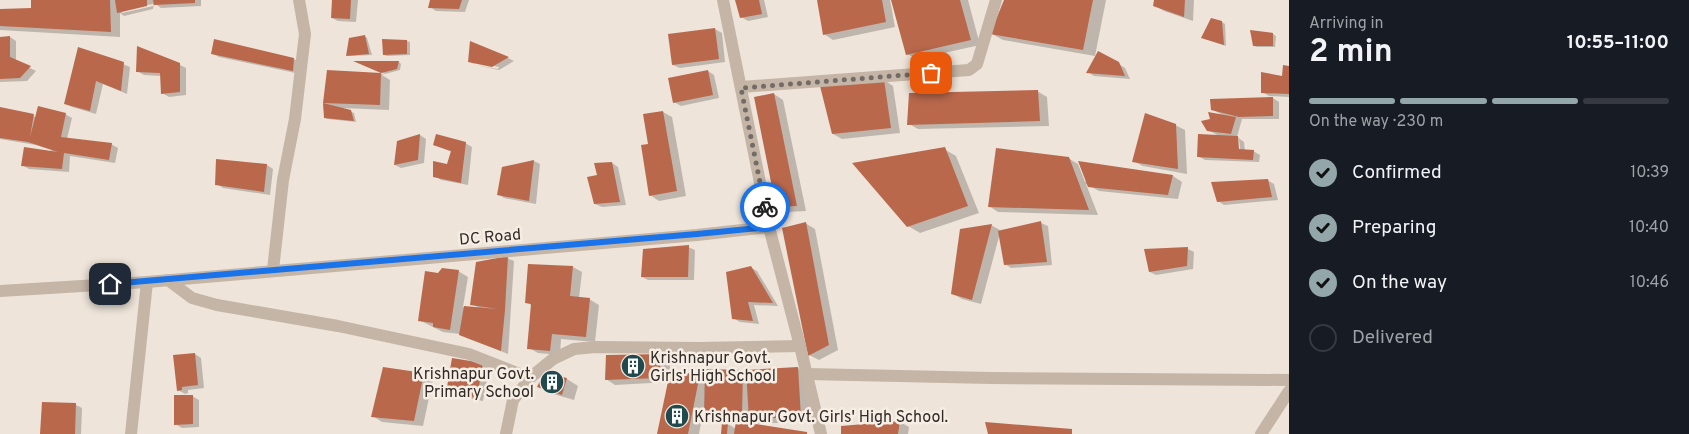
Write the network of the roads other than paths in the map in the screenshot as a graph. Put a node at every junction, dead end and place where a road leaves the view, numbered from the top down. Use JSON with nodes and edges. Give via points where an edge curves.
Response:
{"nodes":[{"id":1,"x":299,"y":0,"type":"edge"},
{"id":2,"x":723,"y":0,"type":"edge"},
{"id":3,"x":996,"y":0,"type":"edge"},
{"id":4,"x":741,"y":88,"type":"junction"},
{"id":5,"x":769,"y":227,"type":"junction"},
{"id":6,"x":273,"y":270,"type":"junction"},
{"id":7,"x":168,"y":280,"type":"junction"},
{"id":8,"x":147,"y":282,"type":"junction"},
{"id":9,"x":0,"y":291,"type":"edge"},
{"id":10,"x":800,"y":346,"type":"junction"},
{"id":11,"x":806,"y":374,"type":"junction"},
{"id":12,"x":530,"y":378,"type":"junction"},
{"id":13,"x":1289,"y":380,"type":"edge"},
{"id":14,"x":1289,"y":391,"type":"edge"},
{"id":15,"x":131,"y":434,"type":"edge"},
{"id":16,"x":506,"y":434,"type":"edge"},
{"id":17,"x":821,"y":434,"type":"edge"},
{"id":18,"x":1261,"y":434,"type":"edge"}],
"edges":[{"from":1,"to":6,"type":"street","via":[[305,34]]},
{"from":2,"to":4,"type":"street"},
{"from":3,"to":4,"type":"street","via":[[977,64],[969,70]]},
{"from":4,"to":5,"type":"street"},
{"from":5,"to":6,"type":"street","name":"DC Road"},
{"from":5,"to":10,"type":"street"},
{"from":6,"to":7,"type":"street","name":"DC Road"},
{"from":7,"to":8,"type":"street","name":"DC Road"},
{"from":7,"to":12,"type":"street","via":[[192,298],[217,305],[469,354]]},
{"from":8,"to":9,"type":"street","name":"DC Road"},
{"from":8,"to":15,"type":"street"},
{"from":10,"to":11,"type":"street"},
{"from":10,"to":12,"type":"street","via":[[596,347],[574,350],[553,359]]},
{"from":11,"to":13,"type":"street"},
{"from":11,"to":17,"type":"street"},
{"from":12,"to":16,"type":"street","via":[[513,400]]},
{"from":14,"to":18,"type":"street"}]}
